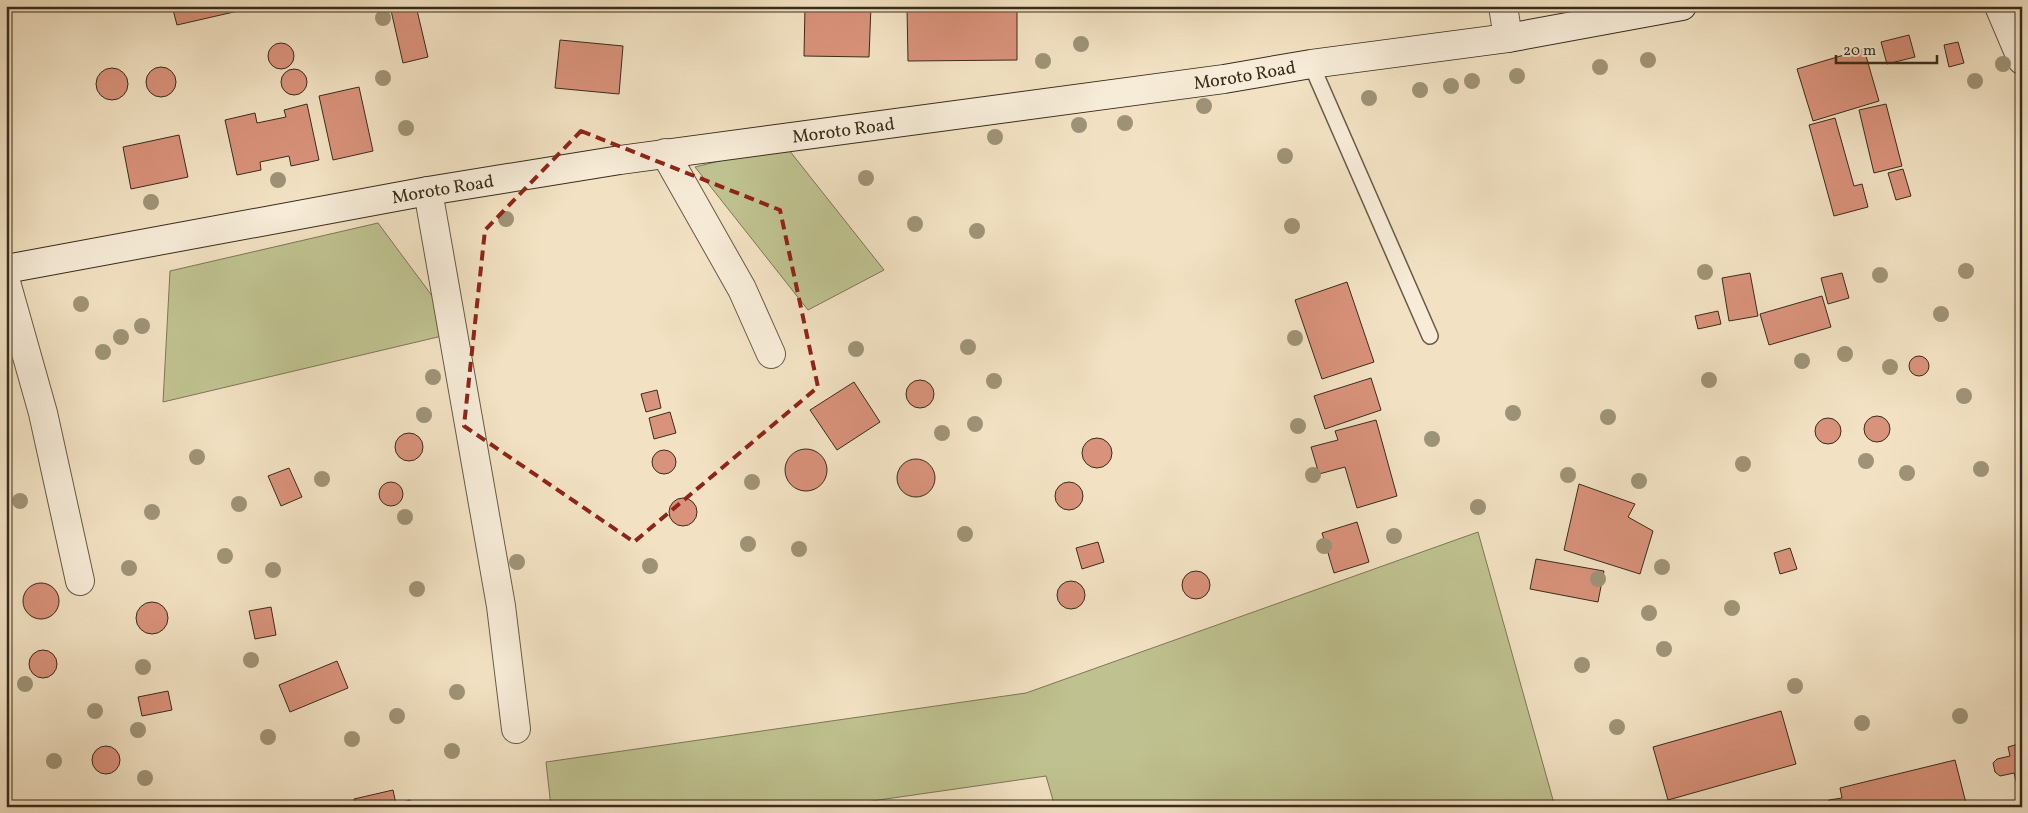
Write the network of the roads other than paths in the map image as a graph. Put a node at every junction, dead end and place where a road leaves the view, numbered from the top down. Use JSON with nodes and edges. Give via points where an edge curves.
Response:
{"nodes":[{"id":1,"x":1503,"y":6,"type":"edge"},
{"id":2,"x":1682,"y":6,"type":"edge"},
{"id":3,"x":1999,"y":6,"type":"edge"},
{"id":4,"x":1508,"y":38,"type":"junction"},
{"id":5,"x":2022,"y":60,"type":"edge"},
{"id":6,"x":1311,"y":64,"type":"junction"},
{"id":7,"x":665,"y":153,"type":"junction"},
{"id":8,"x":428,"y":191,"type":"junction"},
{"id":9,"x":6,"y":269,"type":"edge"},
{"id":10,"x":6,"y":282,"type":"edge"},
{"id":11,"x":1430,"y":336,"type":"dead end"},
{"id":12,"x":772,"y":354,"type":"dead end"},
{"id":13,"x":80,"y":580,"type":"dead end"},
{"id":14,"x":516,"y":729,"type":"dead end"}],
"edges":[{"from":1,"to":4,"type":"main road"},
{"from":2,"to":4,"type":"main road","name":"Moroto Road"},
{"from":3,"to":5,"type":"main road"},
{"from":4,"to":6,"type":"main road","name":"Moroto Road"},
{"from":6,"to":7,"type":"main road","name":"Moroto Road","via":[[1224,79]]},
{"from":6,"to":11,"type":"lane"},
{"from":7,"to":8,"type":"main road","name":"Moroto Road"},
{"from":7,"to":12,"type":"main road","via":[[742,289]]},
{"from":8,"to":9,"type":"main road","name":"Moroto Road"},
{"from":8,"to":14,"type":"main road","via":[[502,606]]},
{"from":10,"to":13,"type":"main road","via":[[43,413]]}]}
